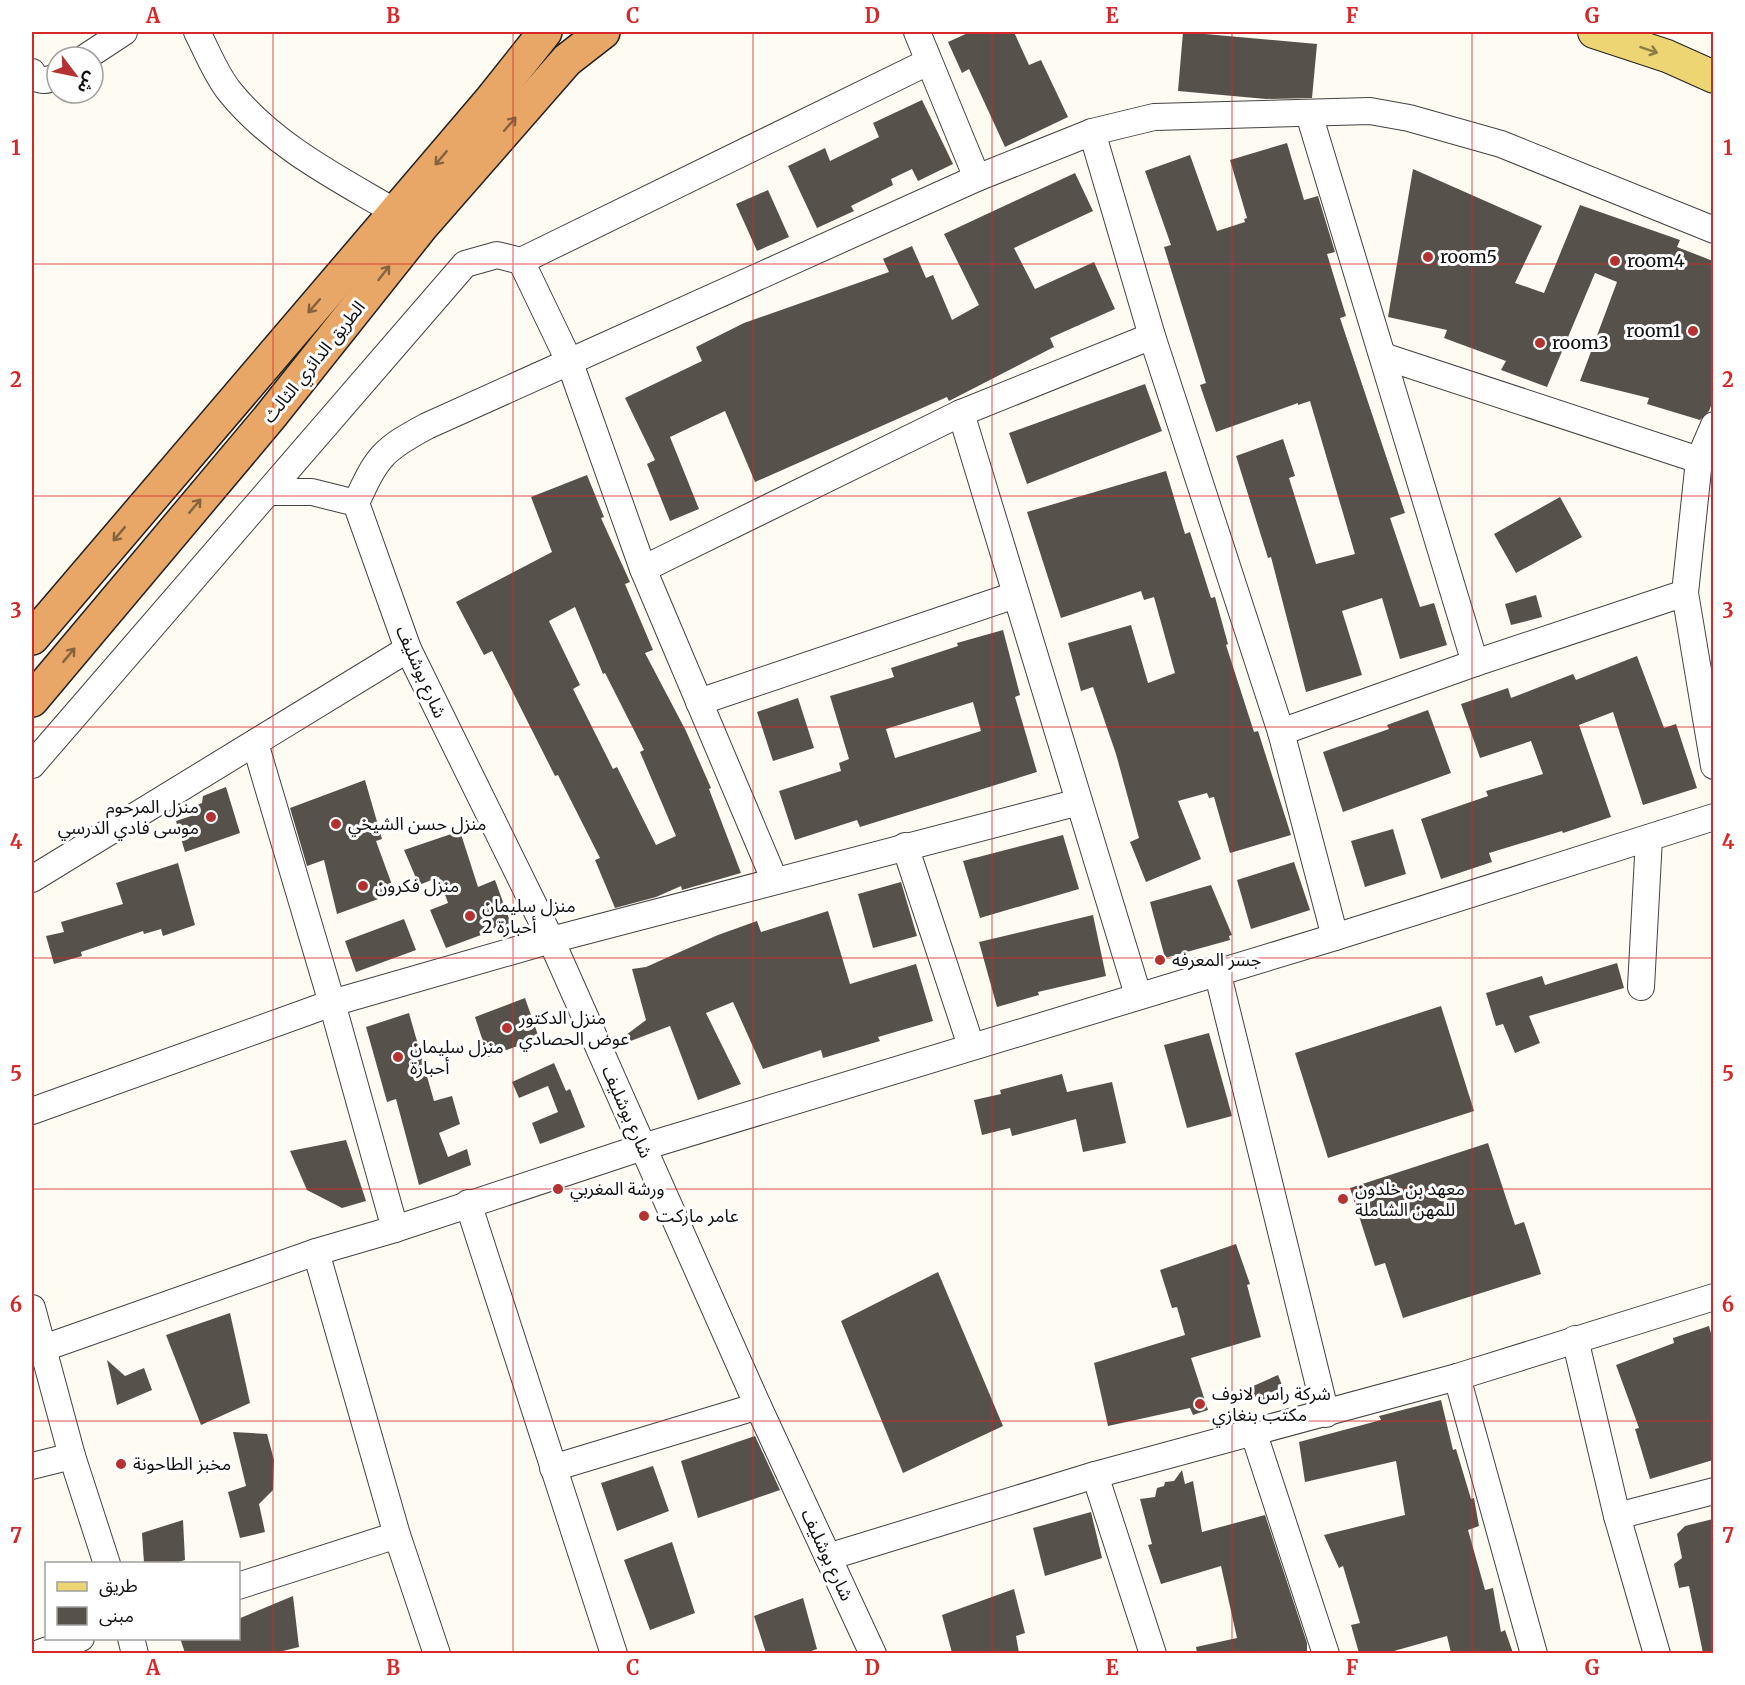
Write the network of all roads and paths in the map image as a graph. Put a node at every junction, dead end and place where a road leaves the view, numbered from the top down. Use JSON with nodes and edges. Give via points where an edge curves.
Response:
{"nodes":[{"id":1,"x":124,"y":32,"type":"edge"},
{"id":2,"x":197,"y":32,"type":"edge"},
{"id":3,"x":544,"y":32,"type":"edge"},
{"id":4,"x":603,"y":32,"type":"edge"},
{"id":5,"x":917,"y":32,"type":"edge"},
{"id":6,"x":1594,"y":32,"type":"edge"},
{"id":7,"x":104,"y":45,"type":"edge"},
{"id":8,"x":928,"y":62,"type":"junction"},
{"id":9,"x":32,"y":72,"type":"edge"},
{"id":10,"x":1713,"y":77,"type":"edge"},
{"id":11,"x":45,"y":80,"type":"edge"},
{"id":12,"x":1309,"y":114,"type":"junction"},
{"id":13,"x":1092,"y":132,"type":"junction"},
{"id":14,"x":978,"y":178,"type":"junction"},
{"id":15,"x":408,"y":219,"type":"junction"},
{"id":16,"x":1713,"y":230,"type":"edge"},
{"id":17,"x":521,"y":261,"type":"junction"},
{"id":18,"x":1152,"y":336,"type":"junction"},
{"id":19,"x":1383,"y":356,"type":"junction"},
{"id":20,"x":570,"y":363,"type":"junction"},
{"id":21,"x":961,"y":413,"type":"junction"},
{"id":22,"x":1713,"y":425,"type":"edge"},
{"id":23,"x":1699,"y":460,"type":"junction"},
{"id":24,"x":269,"y":492,"type":"junction"},
{"id":25,"x":356,"y":503,"type":"junction"},
{"id":26,"x":643,"y":568,"type":"junction"},
{"id":27,"x":1684,"y":593,"type":"junction"},
{"id":28,"x":1015,"y":595,"type":"junction"},
{"id":29,"x":32,"y":638,"type":"edge"},
{"id":30,"x":408,"y":648,"type":"junction"},
{"id":31,"x":1475,"y":663,"type":"junction"},
{"id":32,"x":32,"y":700,"type":"edge"},
{"id":33,"x":699,"y":702,"type":"junction"},
{"id":34,"x":1281,"y":732,"type":"junction"},
{"id":35,"x":255,"y":743,"type":"junction"},
{"id":36,"x":32,"y":765,"type":"edge"},
{"id":37,"x":1713,"y":766,"type":"edge"},
{"id":38,"x":1079,"y":802,"type":"junction"},
{"id":39,"x":1713,"y":818,"type":"edge"},
{"id":40,"x":1649,"y":838,"type":"junction"},
{"id":41,"x":905,"y":846,"type":"junction"},
{"id":42,"x":32,"y":879,"type":"edge"},
{"id":43,"x":774,"y":879,"type":"junction"},
{"id":44,"x":1335,"y":937,"type":"junction"},
{"id":45,"x":551,"y":940,"type":"junction"},
{"id":46,"x":1217,"y":971,"type":"junction"},
{"id":47,"x":1641,"y":987,"type":"dead end"},
{"id":48,"x":1138,"y":995,"type":"junction"},
{"id":49,"x":332,"y":1004,"type":"junction"},
{"id":50,"x":971,"y":1046,"type":"junction"},
{"id":51,"x":32,"y":1111,"type":"edge"},
{"id":52,"x":643,"y":1147,"type":"junction"},
{"id":53,"x":468,"y":1203,"type":"junction"},
{"id":54,"x":395,"y":1229,"type":"junction"},
{"id":55,"x":316,"y":1252,"type":"junction"},
{"id":56,"x":1713,"y":1297,"type":"edge"},
{"id":57,"x":32,"y":1308,"type":"edge"},
{"id":58,"x":1575,"y":1339,"type":"junction"},
{"id":59,"x":44,"y":1348,"type":"junction"},
{"id":60,"x":1457,"y":1377,"type":"junction"},
{"id":61,"x":758,"y":1406,"type":"junction"},
{"id":62,"x":1326,"y":1414,"type":"junction"},
{"id":63,"x":1253,"y":1431,"type":"junction"},
{"id":64,"x":72,"y":1456,"type":"junction"},
{"id":65,"x":32,"y":1466,"type":"edge"},
{"id":66,"x":553,"y":1468,"type":"junction"},
{"id":67,"x":1095,"y":1474,"type":"junction"},
{"id":68,"x":1713,"y":1491,"type":"edge"},
{"id":69,"x":1617,"y":1516,"type":"junction"},
{"id":70,"x":397,"y":1535,"type":"junction"},
{"id":71,"x":828,"y":1557,"type":"junction"},
{"id":72,"x":107,"y":1562,"type":"edge"},
{"id":73,"x":240,"y":1586,"type":"edge"},
{"id":74,"x":75,"y":1640,"type":"edge"},
{"id":75,"x":37,"y":1653,"type":"edge"},
{"id":76,"x":437,"y":1653,"type":"edge"},
{"id":77,"x":614,"y":1653,"type":"edge"},
{"id":78,"x":873,"y":1653,"type":"edge"},
{"id":79,"x":1153,"y":1653,"type":"edge"},
{"id":80,"x":1326,"y":1653,"type":"edge"},
{"id":81,"x":1534,"y":1653,"type":"edge"},
{"id":82,"x":1657,"y":1653,"type":"edge"}],
"edges":[{"from":1,"to":7,"type":"street"},
{"from":2,"to":15,"type":"street","via":[[228,91],[265,128],[293,151]]},
{"from":3,"to":15,"type":"highway","name":"الطريق الدائري الثالث","one_way":true},
{"from":15,"to":4,"type":"highway","name":"الطريق الدائري الثالث","one_way":true,"via":[[567,60]]},
{"from":5,"to":8,"type":"street"},
{"from":6,"to":10,"type":"main road","one_way":true,"via":[[1667,56]]},
{"from":8,"to":14,"type":"street"},
{"from":8,"to":17,"type":"street"},
{"from":9,"to":11,"type":"street"},
{"from":12,"to":13,"type":"street","via":[[1154,117]]},
{"from":12,"to":16,"type":"street","via":[[1370,111],[1439,125],[1501,144]]},
{"from":12,"to":19,"type":"street"},
{"from":13,"to":14,"type":"street"},
{"from":13,"to":18,"type":"street"},
{"from":14,"to":20,"type":"street"},
{"from":15,"to":29,"type":"highway","name":"الطريق الدائري الثالث","one_way":true},
{"from":32,"to":15,"type":"highway","name":"الطريق الدائري الثالث","one_way":true,"via":[[269,418]]},
{"from":17,"to":20,"type":"street"},
{"from":17,"to":24,"type":"street","via":[[497,255],[465,264]]},
{"from":18,"to":21,"type":"street"},
{"from":18,"to":34,"type":"street"},
{"from":19,"to":23,"type":"street"},
{"from":19,"to":31,"type":"street"},
{"from":20,"to":25,"type":"street","via":[[393,444],[373,467]]},
{"from":20,"to":26,"type":"street"},
{"from":21,"to":26,"type":"street"},
{"from":21,"to":28,"type":"street"},
{"from":22,"to":23,"type":"street"},
{"from":23,"to":27,"type":"street"},
{"from":24,"to":25,"type":"street","via":[[312,492]]},
{"from":24,"to":36,"type":"street"},
{"from":25,"to":30,"type":"street","name":"شارع بوشليف"},
{"from":26,"to":33,"type":"street"},
{"from":27,"to":31,"type":"street"},
{"from":27,"to":37,"type":"street"},
{"from":28,"to":33,"type":"street"},
{"from":28,"to":38,"type":"street"},
{"from":30,"to":35,"type":"street"},
{"from":30,"to":45,"type":"street","name":"شارع بوشليف"},
{"from":31,"to":34,"type":"street"},
{"from":33,"to":43,"type":"street"},
{"from":34,"to":44,"type":"street"},
{"from":35,"to":42,"type":"street"},
{"from":35,"to":49,"type":"street"},
{"from":38,"to":41,"type":"street"},
{"from":38,"to":48,"type":"street"},
{"from":39,"to":40,"type":"street"},
{"from":40,"to":44,"type":"street"},
{"from":40,"to":47,"type":"street"},
{"from":41,"to":43,"type":"street"},
{"from":41,"to":50,"type":"street"},
{"from":43,"to":45,"type":"street"},
{"from":44,"to":46,"type":"street"},
{"from":45,"to":49,"type":"street"},
{"from":45,"to":52,"type":"street","name":"شارع بوشليف"},
{"from":46,"to":48,"type":"street"},
{"from":46,"to":62,"type":"street"},
{"from":48,"to":50,"type":"street"},
{"from":49,"to":51,"type":"street"},
{"from":49,"to":54,"type":"street"},
{"from":50,"to":52,"type":"street"},
{"from":52,"to":53,"type":"street"},
{"from":52,"to":61,"type":"street","name":"شارع بوشليف"},
{"from":53,"to":54,"type":"street"},
{"from":53,"to":66,"type":"street"},
{"from":54,"to":55,"type":"street"},
{"from":55,"to":59,"type":"street"},
{"from":55,"to":70,"type":"street"},
{"from":56,"to":58,"type":"street"},
{"from":57,"to":59,"type":"street"},
{"from":58,"to":60,"type":"street"},
{"from":58,"to":69,"type":"street"},
{"from":59,"to":64,"type":"street"},
{"from":60,"to":62,"type":"street"},
{"from":60,"to":81,"type":"street"},
{"from":61,"to":66,"type":"street"},
{"from":61,"to":71,"type":"street","name":"شارع بوشليف"},
{"from":62,"to":63,"type":"street"},
{"from":63,"to":67,"type":"street"},
{"from":63,"to":80,"type":"street"},
{"from":64,"to":65,"type":"street"},
{"from":64,"to":72,"type":"street"},
{"from":66,"to":77,"type":"street"},
{"from":67,"to":71,"type":"street"},
{"from":67,"to":79,"type":"street"},
{"from":68,"to":69,"type":"street"},
{"from":69,"to":82,"type":"street"},
{"from":70,"to":73,"type":"street"},
{"from":70,"to":76,"type":"street"},
{"from":71,"to":78,"type":"street","name":"شارع بوشليف"},
{"from":74,"to":75,"type":"street"}]}
